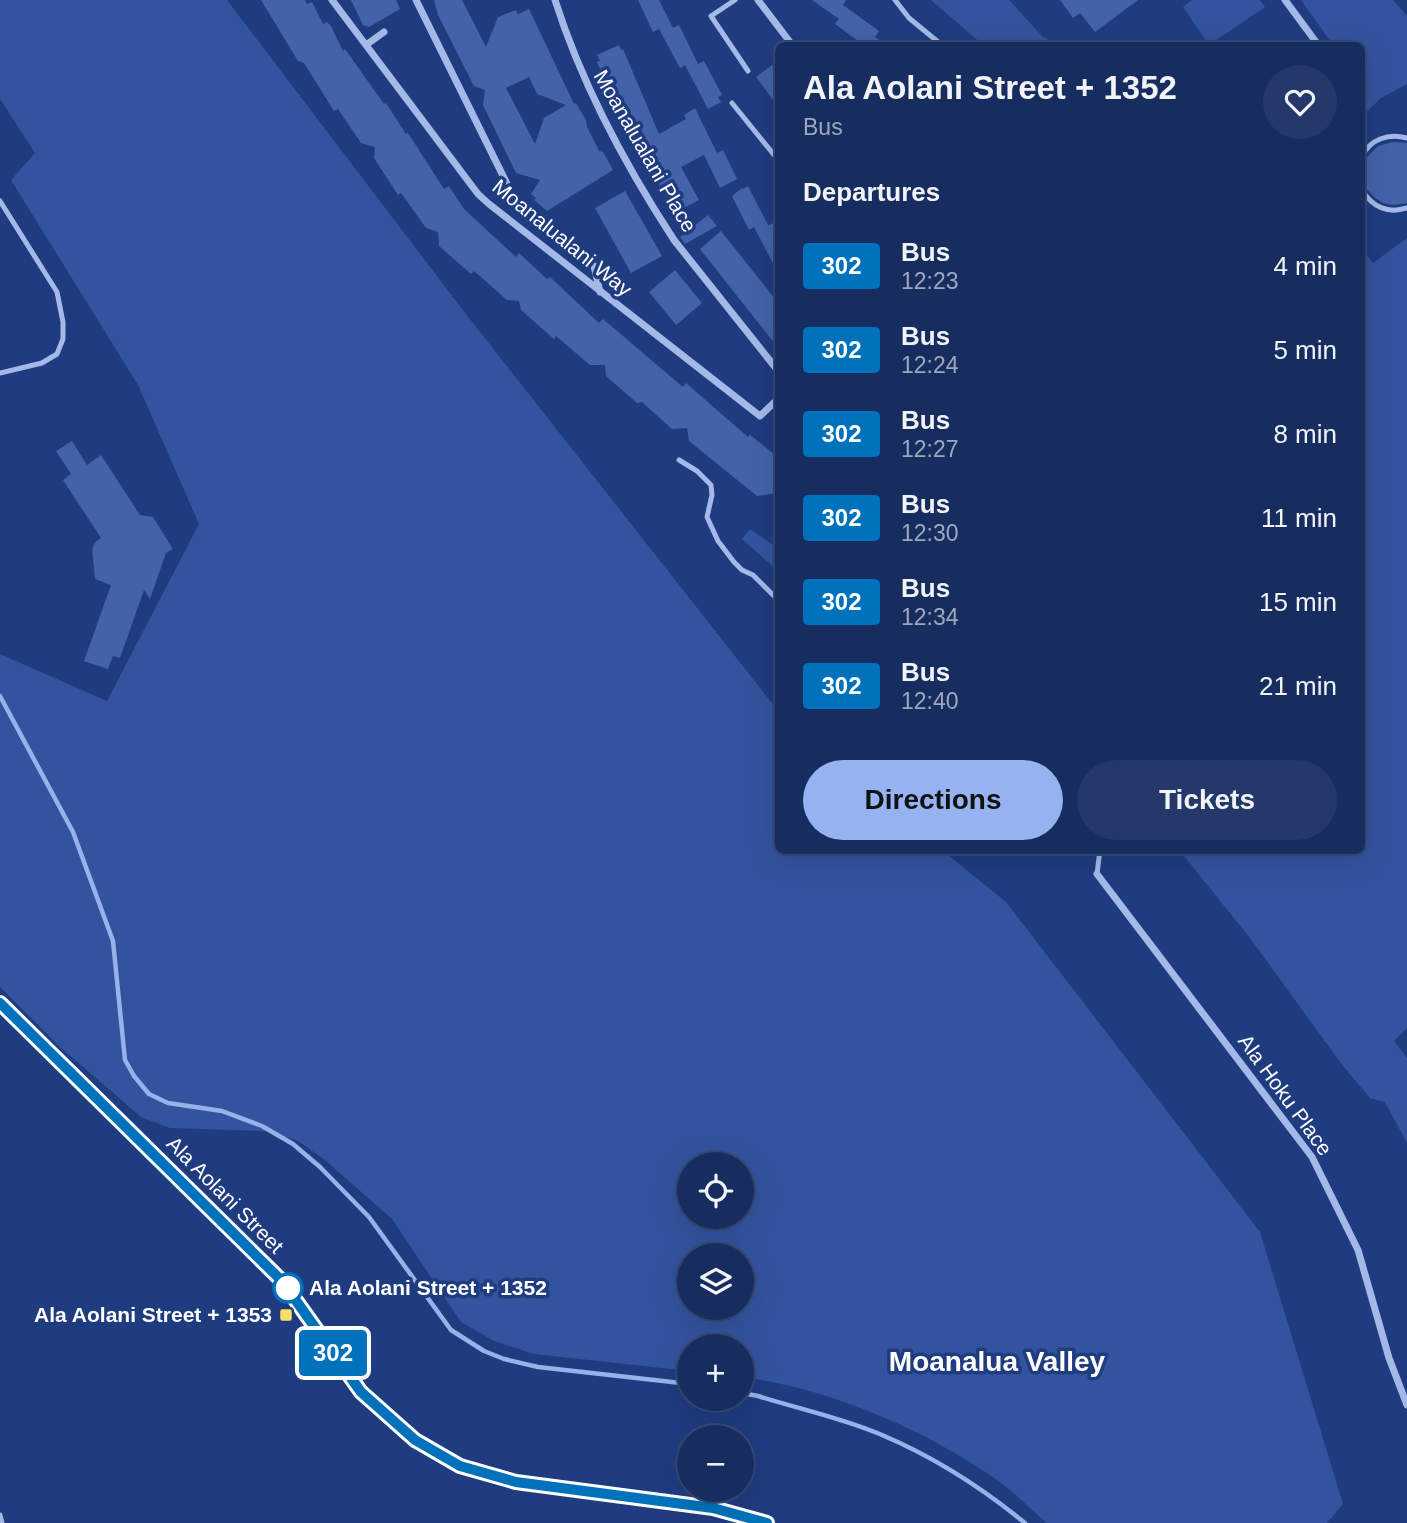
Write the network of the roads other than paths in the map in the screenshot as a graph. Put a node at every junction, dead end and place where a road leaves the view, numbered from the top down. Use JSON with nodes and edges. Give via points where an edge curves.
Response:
{"nodes":[{"id":1,"x":332,"y":0,"type":"edge"},
{"id":2,"x":416,"y":0,"type":"edge"},
{"id":3,"x":555,"y":0,"type":"edge"},
{"id":4,"x":735,"y":0,"type":"edge"},
{"id":5,"x":758,"y":0,"type":"edge"},
{"id":6,"x":895,"y":0,"type":"edge"},
{"id":7,"x":1285,"y":0,"type":"edge"},
{"id":8,"x":384,"y":32,"type":"dead end"},
{"id":9,"x":790,"y":42,"type":"edge"},
{"id":10,"x":938,"y":42,"type":"edge"},
{"id":11,"x":1316,"y":42,"type":"edge"},
{"id":12,"x":366,"y":45,"type":"junction"},
{"id":13,"x":748,"y":71,"type":"dead end"},
{"id":14,"x":732,"y":103,"type":"dead end"},
{"id":15,"x":1407,"y":138,"type":"edge"},
{"id":16,"x":1365,"y":152,"type":"edge"},
{"id":17,"x":775,"y":157,"type":"edge"},
{"id":18,"x":1365,"y":195,"type":"edge"},
{"id":19,"x":0,"y":201,"type":"edge"},
{"id":20,"x":1407,"y":208,"type":"edge"},
{"id":21,"x":600,"y":292,"type":"junction"},
{"id":22,"x":775,"y":368,"type":"edge"},
{"id":23,"x":0,"y":373,"type":"edge"},
{"id":24,"x":775,"y":402,"type":"edge"},
{"id":25,"x":679,"y":460,"type":"dead end"},
{"id":26,"x":775,"y":597,"type":"edge"},
{"id":27,"x":1100,"y":854,"type":"edge"},
{"id":28,"x":1097,"y":874,"type":"joint"},
{"id":29,"x":0,"y":1003,"type":"edge"},
{"id":30,"x":1407,"y":1405,"type":"edge"},
{"id":31,"x":0,"y":1516,"type":"edge"},
{"id":32,"x":2,"y":1523,"type":"edge"},
{"id":33,"x":766,"y":1523,"type":"edge"}],
"edges":[{"from":1,"to":12,"type":"street","name":"Moanalualani Way"},
{"from":2,"to":21,"type":"street","via":[[509,190],[528,213],[594,266]]},
{"from":3,"to":22,"type":"street","name":"Moanalualani Place","via":[[588,88],[659,217]]},
{"from":4,"to":13,"type":"lane","via":[[710,16]]},
{"from":5,"to":9,"type":"street"},
{"from":6,"to":10,"type":"lane"},
{"from":7,"to":11,"type":"street"},
{"from":8,"to":12,"type":"street"},
{"from":12,"to":21,"type":"street","name":"Moanalualani Way","via":[[478,194]]},
{"from":14,"to":17,"type":"lane"},
{"from":15,"to":16,"type":"lane","via":[[1379,139]]},
{"from":18,"to":20,"type":"lane","via":[[1384,209]]},
{"from":19,"to":23,"type":"lane","via":[[57,292],[63,322],[57,354],[42,363]]},
{"from":21,"to":24,"type":"street","name":"Moanalualani Way","via":[[760,416]]},
{"from":25,"to":26,"type":"lane","via":[[711,485],[707,517],[718,541],[742,570]]},
{"from":27,"to":28,"type":"lane"},
{"from":28,"to":30,"type":"street","name":"Ala Hoku Place","via":[[1312,1157],[1357,1251]]},
{"from":29,"to":33,"type":"street","name":"Ala Aolani Street","via":[[282,1281],[361,1392],[415,1440],[460,1466],[516,1482],[713,1508]]},
{"from":31,"to":32,"type":"lane"}]}
